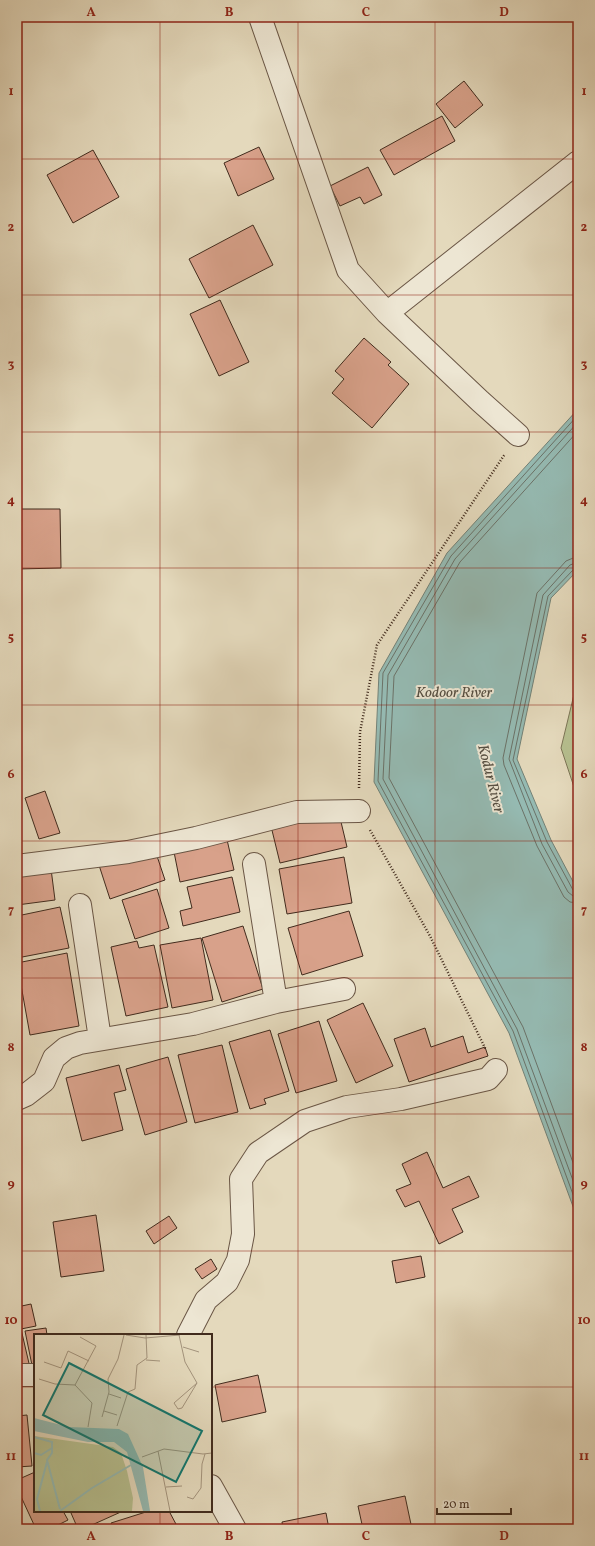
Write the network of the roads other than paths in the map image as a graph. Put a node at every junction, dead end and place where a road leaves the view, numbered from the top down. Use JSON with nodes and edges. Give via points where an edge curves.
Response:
{"nodes":[{"id":1,"x":260,"y":17,"type":"edge"},
{"id":2,"x":578,"y":162,"type":"edge"},
{"id":3,"x":387,"y":313,"type":"junction"},
{"id":4,"x":518,"y":434,"type":"road end"},
{"id":5,"x":359,"y":811,"type":"road end"},
{"id":6,"x":254,"y":864,"type":"dead end"},
{"id":7,"x":17,"y":866,"type":"edge"},
{"id":8,"x":80,"y":905,"type":"dead end"},
{"id":9,"x":344,"y":989,"type":"dead end"},
{"id":10,"x":276,"y":1002,"type":"junction"},
{"id":11,"x":100,"y":1039,"type":"junction"},
{"id":12,"x":496,"y":1070,"type":"road end"},
{"id":13,"x":17,"y":1099,"type":"edge"},
{"id":14,"x":189,"y":1334,"type":"edge"},
{"id":15,"x":17,"y":1375,"type":"edge"},
{"id":16,"x":34,"y":1375,"type":"edge"},
{"id":17,"x":212,"y":1488,"type":"edge"},
{"id":18,"x":235,"y":1529,"type":"edge"}],
"edges":[{"from":1,"to":3,"type":"street","via":[[348,270]]},
{"from":2,"to":3,"type":"street"},
{"from":3,"to":4,"type":"street"},
{"from":5,"to":7,"type":"street","via":[[297,812],[196,838],[128,852]]},
{"from":6,"to":10,"type":"street"},
{"from":8,"to":11,"type":"street"},
{"from":9,"to":10,"type":"street"},
{"from":10,"to":11,"type":"street","via":[[193,1024]]},
{"from":11,"to":13,"type":"street","via":[[66,1048],[54,1058],[44,1081]]},
{"from":12,"to":14,"type":"street","via":[[488,1079],[401,1099],[347,1107],[305,1121],[258,1153],[241,1180],[243,1234],[238,1260],[227,1282],[206,1300]]},
{"from":15,"to":16,"type":"street"},
{"from":17,"to":18,"type":"street"}]}
